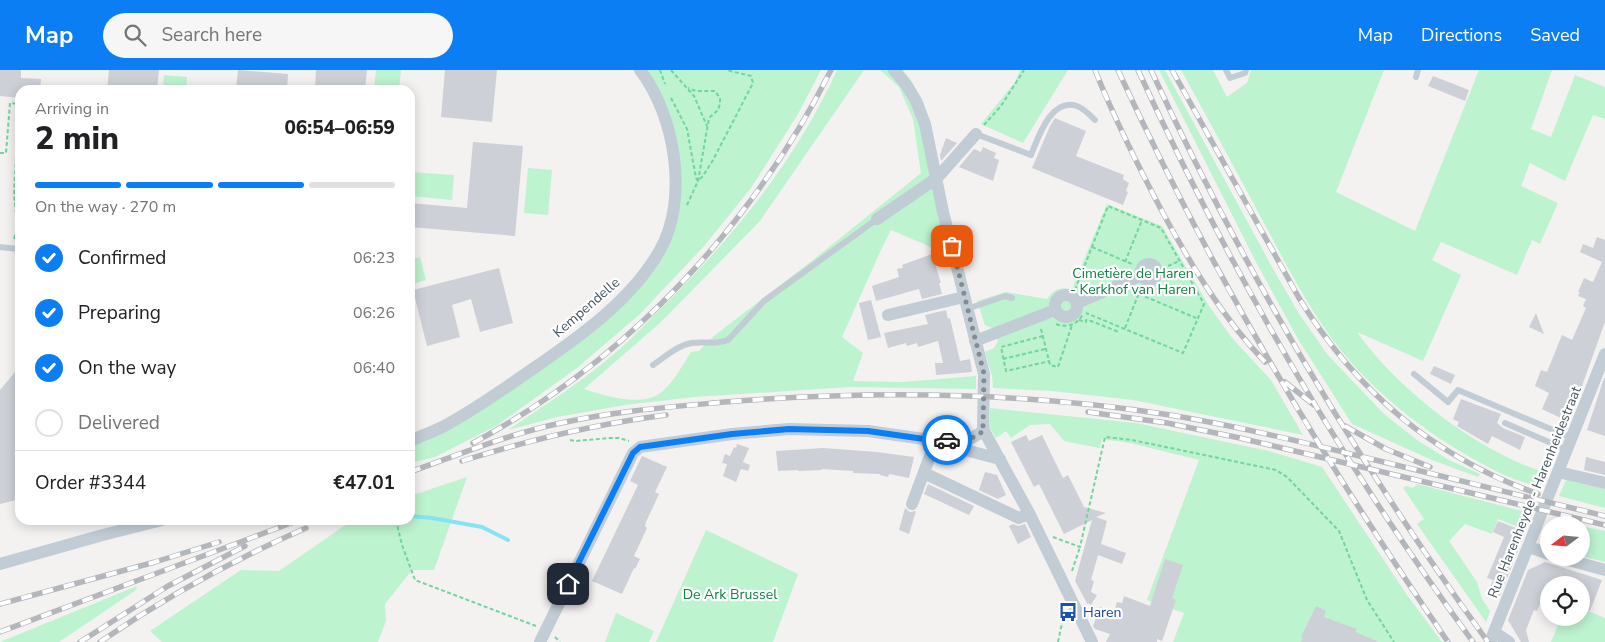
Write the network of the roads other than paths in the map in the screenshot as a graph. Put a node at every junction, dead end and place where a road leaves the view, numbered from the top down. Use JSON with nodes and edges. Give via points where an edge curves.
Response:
{"nodes":[{"id":1,"x":640,"y":70,"type":"edge"},
{"id":2,"x":894,"y":70,"type":"edge"},
{"id":3,"x":1226,"y":70,"type":"edge"},
{"id":4,"x":1246,"y":70,"type":"edge"},
{"id":5,"x":1418,"y":70,"type":"edge"},
{"id":6,"x":1416,"y":77,"type":"dead end"},
{"id":7,"x":1095,"y":120,"type":"dead end"},
{"id":8,"x":976,"y":134,"type":"joint"},
{"id":9,"x":937,"y":178,"type":"junction"},
{"id":10,"x":877,"y":219,"type":"joint"},
{"id":11,"x":0,"y":247,"type":"edge"},
{"id":12,"x":15,"y":248,"type":"dead end"},
{"id":13,"x":1168,"y":266,"type":"road end"},
{"id":14,"x":1012,"y":298,"type":"dead end"},
{"id":15,"x":965,"y":303,"type":"junction"},
{"id":16,"x":1077,"y":308,"type":"junction"},
{"id":17,"x":888,"y":315,"type":"dead end"},
{"id":18,"x":1054,"y":316,"type":"junction"},
{"id":19,"x":975,"y":341,"type":"junction"},
{"id":20,"x":1605,"y":354,"type":"edge"},
{"id":21,"x":653,"y":365,"type":"dead end"},
{"id":22,"x":1414,"y":374,"type":"dead end"},
{"id":23,"x":1505,"y":423,"type":"dead end"},
{"id":24,"x":984,"y":429,"type":"junction"},
{"id":25,"x":1572,"y":438,"type":"junction"},
{"id":26,"x":415,"y":439,"type":"edge"},
{"id":27,"x":924,"y":439,"type":"junction"},
{"id":28,"x":1567,"y":450,"type":"junction"},
{"id":29,"x":930,"y":456,"type":"dead end"},
{"id":30,"x":1000,"y":459,"type":"junction"},
{"id":31,"x":924,"y":473,"type":"junction"},
{"id":32,"x":1557,"y":475,"type":"junction"},
{"id":33,"x":1605,"y":483,"type":"edge"},
{"id":34,"x":912,"y":504,"type":"dead end"},
{"id":35,"x":1029,"y":513,"type":"junction"},
{"id":36,"x":142,"y":525,"type":"edge"},
{"id":37,"x":1529,"y":547,"type":"junction"},
{"id":38,"x":1540,"y":551,"type":"edge"},
{"id":39,"x":0,"y":564,"type":"edge"},
{"id":40,"x":1590,"y":566,"type":"edge"},
{"id":41,"x":1605,"y":570,"type":"edge"},
{"id":42,"x":1492,"y":637,"type":"edge"},
{"id":43,"x":540,"y":642,"type":"edge"},
{"id":44,"x":1092,"y":642,"type":"edge"},
{"id":45,"x":1509,"y":642,"type":"edge"}],
"edges":[{"from":1,"to":26,"type":"street","name":"Kempendelle","via":[[659,103],[670,136],[674,168],[672,219],[660,249],[618,303],[580,335],[473,410]]},
{"from":2,"to":9,"type":"street","via":[[916,101]]},
{"from":3,"to":4,"type":"lane","via":[[1230,78]]},
{"from":5,"to":6,"type":"lane"},
{"from":7,"to":8,"type":"lane","via":[[1076,105],[1056,109],[1047,118],[1031,155]]},
{"from":8,"to":9,"type":"street"},
{"from":9,"to":10,"type":"street"},
{"from":9,"to":15,"type":"street"},
{"from":10,"to":21,"type":"lane","via":[[764,301],[728,340],[684,345]]},
{"from":11,"to":12,"type":"lane"},
{"from":13,"to":16,"type":"street","via":[[1146,265],[1143,274]]},
{"from":14,"to":15,"type":"lane","via":[[1005,296]]},
{"from":15,"to":17,"type":"street"},
{"from":15,"to":19,"type":"street"},
{"from":16,"to":18,"type":"street","via":[[1070,317]]},
{"from":16,"to":18,"type":"street","via":[[1066,294],[1060,296],[1054,305]]},
{"from":18,"to":19,"type":"street","via":[[1037,317]]},
{"from":19,"to":24,"type":"street","via":[[984,374]]},
{"from":20,"to":25,"type":"street","name":"Rue Harenheyde - Harenheidestraat"},
{"from":22,"to":25,"type":"lane","via":[[1448,402],[1458,390]]},
{"from":23,"to":28,"type":"lane"},
{"from":24,"to":27,"type":"street","via":[[966,441]]},
{"from":24,"to":30,"type":"street"},
{"from":25,"to":28,"type":"street","name":"Rue Harenheyde - Harenheidestraat"},
{"from":27,"to":30,"type":"street"},
{"from":27,"to":43,"type":"street","via":[[868,431],[789,429],[640,447],[633,453]]},
{"from":28,"to":32,"type":"street","name":"Rue Harenheyde - Harenheidestraat"},
{"from":29,"to":31,"type":"street"},
{"from":30,"to":35,"type":"street"},
{"from":31,"to":34,"type":"street"},
{"from":31,"to":35,"type":"street","via":[[1019,518]]},
{"from":32,"to":33,"type":"street"},
{"from":32,"to":37,"type":"street","name":"Rue Harenheyde - Harenheidestraat"},
{"from":35,"to":44,"type":"street"},
{"from":36,"to":39,"type":"street"},
{"from":37,"to":38,"type":"street"},
{"from":37,"to":42,"type":"street","name":"Rue Harenheyde - Harenheidestraat"},
{"from":40,"to":41,"type":"street"},
{"from":42,"to":45,"type":"street"}]}
